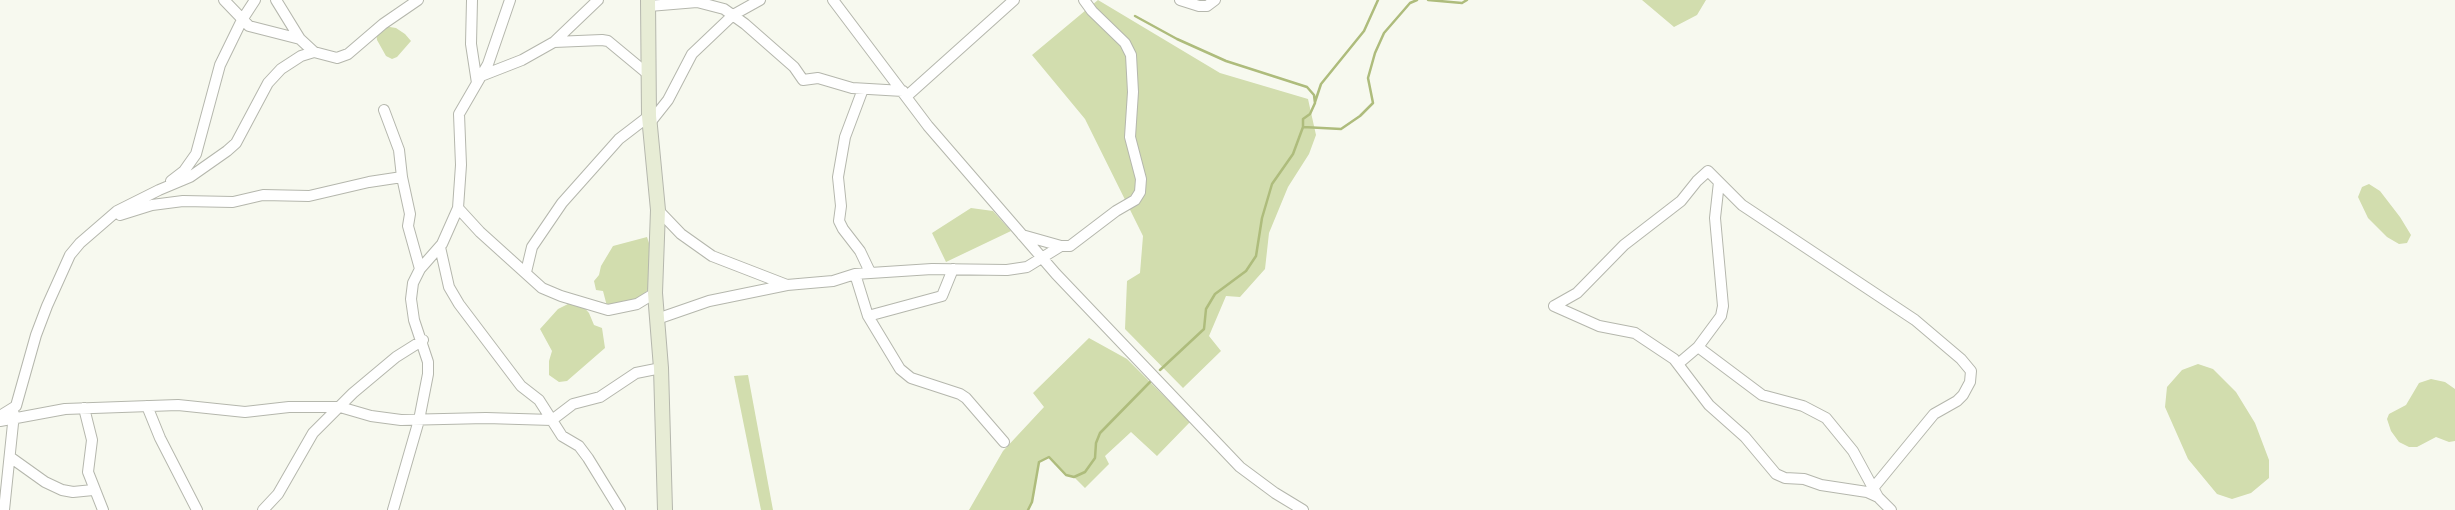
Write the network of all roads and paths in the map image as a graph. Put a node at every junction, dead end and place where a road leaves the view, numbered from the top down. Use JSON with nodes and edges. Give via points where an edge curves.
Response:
{"nodes":[{"id":1,"x":224,"y":0,"type":"edge"},
{"id":2,"x":255,"y":0,"type":"edge"},
{"id":3,"x":276,"y":0,"type":"edge"},
{"id":4,"x":418,"y":0,"type":"edge"},
{"id":5,"x":472,"y":0,"type":"edge"},
{"id":6,"x":510,"y":0,"type":"edge"},
{"id":7,"x":598,"y":0,"type":"edge"},
{"id":8,"x":760,"y":0,"type":"edge"},
{"id":9,"x":833,"y":0,"type":"edge"},
{"id":10,"x":1014,"y":0,"type":"edge"},
{"id":11,"x":1084,"y":0,"type":"edge"},
{"id":12,"x":1180,"y":0,"type":"edge"},
{"id":13,"x":1215,"y":0,"type":"edge"},
{"id":14,"x":696,"y":1,"type":"edge"},
{"id":15,"x":649,"y":3,"type":"edge"},
{"id":16,"x":733,"y":14,"type":"junction"},
{"id":17,"x":242,"y":20,"type":"junction"},
{"id":18,"x":300,"y":39,"type":"junction"},
{"id":19,"x":554,"y":42,"type":"junction"},
{"id":20,"x":314,"y":52,"type":"junction"},
{"id":21,"x":649,"y":75,"type":"junction"},
{"id":22,"x":479,"y":80,"type":"junction"},
{"id":23,"x":864,"y":89,"type":"junction"},
{"id":24,"x":905,"y":93,"type":"junction"},
{"id":25,"x":384,"y":110,"type":"dead end"},
{"id":26,"x":649,"y":120,"type":"junction"},
{"id":27,"x":402,"y":177,"type":"junction"},
{"id":28,"x":1719,"y":182,"type":"junction"},
{"id":29,"x":159,"y":190,"type":"junction"},
{"id":30,"x":458,"y":208,"type":"junction"},
{"id":31,"x":658,"y":210,"type":"junction"},
{"id":32,"x":105,"y":221,"type":"junction"},
{"id":33,"x":1022,"y":235,"type":"junction"},
{"id":34,"x":1061,"y":246,"type":"junction"},
{"id":35,"x":440,"y":247,"type":"junction"},
{"id":36,"x":1041,"y":258,"type":"junction"},
{"id":37,"x":420,"y":269,"type":"junction"},
{"id":38,"x":954,"y":269,"type":"junction"},
{"id":39,"x":526,"y":272,"type":"junction"},
{"id":40,"x":870,"y":272,"type":"junction"},
{"id":41,"x":855,"y":274,"type":"junction"},
{"id":42,"x":787,"y":285,"type":"junction"},
{"id":43,"x":656,"y":293,"type":"junction"},
{"id":44,"x":868,"y":316,"type":"junction"},
{"id":45,"x":657,"y":319,"type":"junction"},
{"id":46,"x":423,"y":340,"type":"junction"},
{"id":47,"x":1698,"y":347,"type":"junction"},
{"id":48,"x":1678,"y":364,"type":"junction"},
{"id":49,"x":662,"y":368,"type":"junction"},
{"id":50,"x":16,"y":406,"type":"junction"},
{"id":51,"x":147,"y":406,"type":"junction"},
{"id":52,"x":340,"y":407,"type":"junction"},
{"id":53,"x":84,"y":408,"type":"junction"},
{"id":54,"x":0,"y":416,"type":"edge"},
{"id":55,"x":13,"y":419,"type":"junction"},
{"id":56,"x":419,"y":420,"type":"junction"},
{"id":57,"x":552,"y":420,"type":"junction"},
{"id":58,"x":0,"y":421,"type":"edge"},
{"id":59,"x":1004,"y":442,"type":"dead end"},
{"id":60,"x":10,"y":457,"type":"junction"},
{"id":61,"x":93,"y":490,"type":"junction"},
{"id":62,"x":1876,"y":492,"type":"junction"},
{"id":63,"x":4,"y":510,"type":"edge"},
{"id":64,"x":103,"y":510,"type":"edge"},
{"id":65,"x":197,"y":510,"type":"edge"},
{"id":66,"x":263,"y":510,"type":"edge"},
{"id":67,"x":393,"y":510,"type":"edge"},
{"id":68,"x":620,"y":510,"type":"edge"},
{"id":69,"x":665,"y":510,"type":"edge"},
{"id":70,"x":1303,"y":510,"type":"edge"},
{"id":71,"x":1891,"y":510,"type":"edge"}],
"edges":[{"from":1,"to":17,"type":"street"},
{"from":2,"to":17,"type":"street"},
{"from":3,"to":18,"type":"street"},
{"from":4,"to":20,"type":"street","via":[[348,54],[338,58]]},
{"from":5,"to":22,"type":"street","via":[[471,44]]},
{"from":6,"to":22,"type":"street"},
{"from":7,"to":19,"type":"street"},
{"from":8,"to":16,"type":"street"},
{"from":9,"to":24,"type":"street"},
{"from":10,"to":24,"type":"street"},
{"from":11,"to":34,"type":"street","via":[[1125,43],[1131,55],[1130,137],[1140,176],[1140,192],[1134,200],[1070,246]]},
{"from":12,"to":13,"type":"street","via":[[1199,6],[1207,6]]},
{"from":14,"to":15,"type":"street"},
{"from":14,"to":16,"type":"street","via":[[718,6]]},
{"from":15,"to":21,"type":"street"},
{"from":16,"to":23,"type":"street","via":[[794,67],[802,79],[818,78]]},
{"from":16,"to":26,"type":"street","via":[[689,58],[668,100]]},
{"from":17,"to":18,"type":"street","via":[[262,31]]},
{"from":17,"to":29,"type":"street","via":[[220,65],[196,154],[184,171]]},
{"from":18,"to":20,"type":"street"},
{"from":19,"to":21,"type":"street","via":[[608,42]]},
{"from":19,"to":22,"type":"street"},
{"from":20,"to":29,"type":"street","via":[[281,69],[268,84],[242,132],[227,152],[190,178]]},
{"from":21,"to":26,"type":"street"},
{"from":22,"to":30,"type":"street","via":[[460,114]]},
{"from":23,"to":24,"type":"street"},
{"from":23,"to":40,"type":"street","via":[[845,137],[838,177],[839,221]]},
{"from":24,"to":33,"type":"street"},
{"from":25,"to":27,"type":"street","via":[[398,150]]},
{"from":26,"to":31,"type":"street"},
{"from":26,"to":39,"type":"street","via":[[619,139],[562,203],[532,247]]},
{"from":27,"to":32,"type":"street","via":[[309,196],[263,195],[233,202],[152,205]]},
{"from":27,"to":37,"type":"street","via":[[410,214],[408,226]]},
{"from":28,"to":47,"type":"street","via":[[1715,218],[1723,306],[1720,316]]},
{"from":28,"to":48,"type":"street","via":[[1708,171],[1681,201],[1624,245],[1577,293],[1554,306],[1599,326],[1635,332]]},
{"from":28,"to":62,"type":"street","via":[[1742,205],[1915,320],[1971,371],[1970,382],[1963,394],[1934,414]]},
{"from":29,"to":32,"type":"street","via":[[117,211]]},
{"from":30,"to":35,"type":"street"},
{"from":30,"to":39,"type":"street"},
{"from":31,"to":42,"type":"street","via":[[681,234],[712,256]]},
{"from":31,"to":43,"type":"street"},
{"from":32,"to":50,"type":"street","via":[[70,255],[36,335]]},
{"from":33,"to":34,"type":"street"},
{"from":33,"to":36,"type":"street"},
{"from":34,"to":36,"type":"street"},
{"from":35,"to":37,"type":"street"},
{"from":35,"to":57,"type":"street","via":[[449,288],[459,304],[521,386],[539,400]]},
{"from":36,"to":38,"type":"street","via":[[1032,266],[1021,268]]},
{"from":36,"to":70,"type":"street","via":[[1240,467]]},
{"from":37,"to":46,"type":"street","via":[[411,299],[414,320]]},
{"from":38,"to":40,"type":"street"},
{"from":38,"to":44,"type":"street","via":[[942,296]]},
{"from":39,"to":43,"type":"street","via":[[542,288],[608,310],[637,304]]},
{"from":40,"to":41,"type":"street"},
{"from":41,"to":42,"type":"street","via":[[833,281]]},
{"from":41,"to":44,"type":"street"},
{"from":42,"to":45,"type":"street","via":[[709,300]]},
{"from":43,"to":45,"type":"street"},
{"from":44,"to":59,"type":"street","via":[[904,374],[966,398]]},
{"from":45,"to":49,"type":"street"},
{"from":46,"to":52,"type":"street","via":[[396,357]]},
{"from":46,"to":56,"type":"street","via":[[428,374]]},
{"from":47,"to":48,"type":"street"},
{"from":47,"to":62,"type":"street","via":[[1762,394],[1803,406],[1826,418],[1853,450]]},
{"from":48,"to":62,"type":"street","via":[[1709,404],[1745,437],[1776,474],[1821,485]]},
{"from":49,"to":57,"type":"street","via":[[636,373],[600,397],[573,404]]},
{"from":49,"to":69,"type":"street"},
{"from":50,"to":54,"type":"street"},
{"from":50,"to":55,"type":"street"},
{"from":51,"to":52,"type":"street","via":[[178,405],[245,412],[289,407]]},
{"from":51,"to":53,"type":"street"},
{"from":51,"to":65,"type":"street"},
{"from":52,"to":56,"type":"street","via":[[371,416]]},
{"from":52,"to":66,"type":"street","via":[[308,438],[278,494]]},
{"from":53,"to":55,"type":"street"},
{"from":53,"to":61,"type":"street","via":[[92,440],[88,472]]},
{"from":55,"to":58,"type":"street"},
{"from":55,"to":60,"type":"street"},
{"from":56,"to":57,"type":"street"},
{"from":56,"to":67,"type":"street"},
{"from":57,"to":68,"type":"street","via":[[562,436],[579,446]]},
{"from":60,"to":61,"type":"street","via":[[62,490]]},
{"from":60,"to":63,"type":"street"},
{"from":61,"to":64,"type":"street"},
{"from":62,"to":71,"type":"street"}]}
